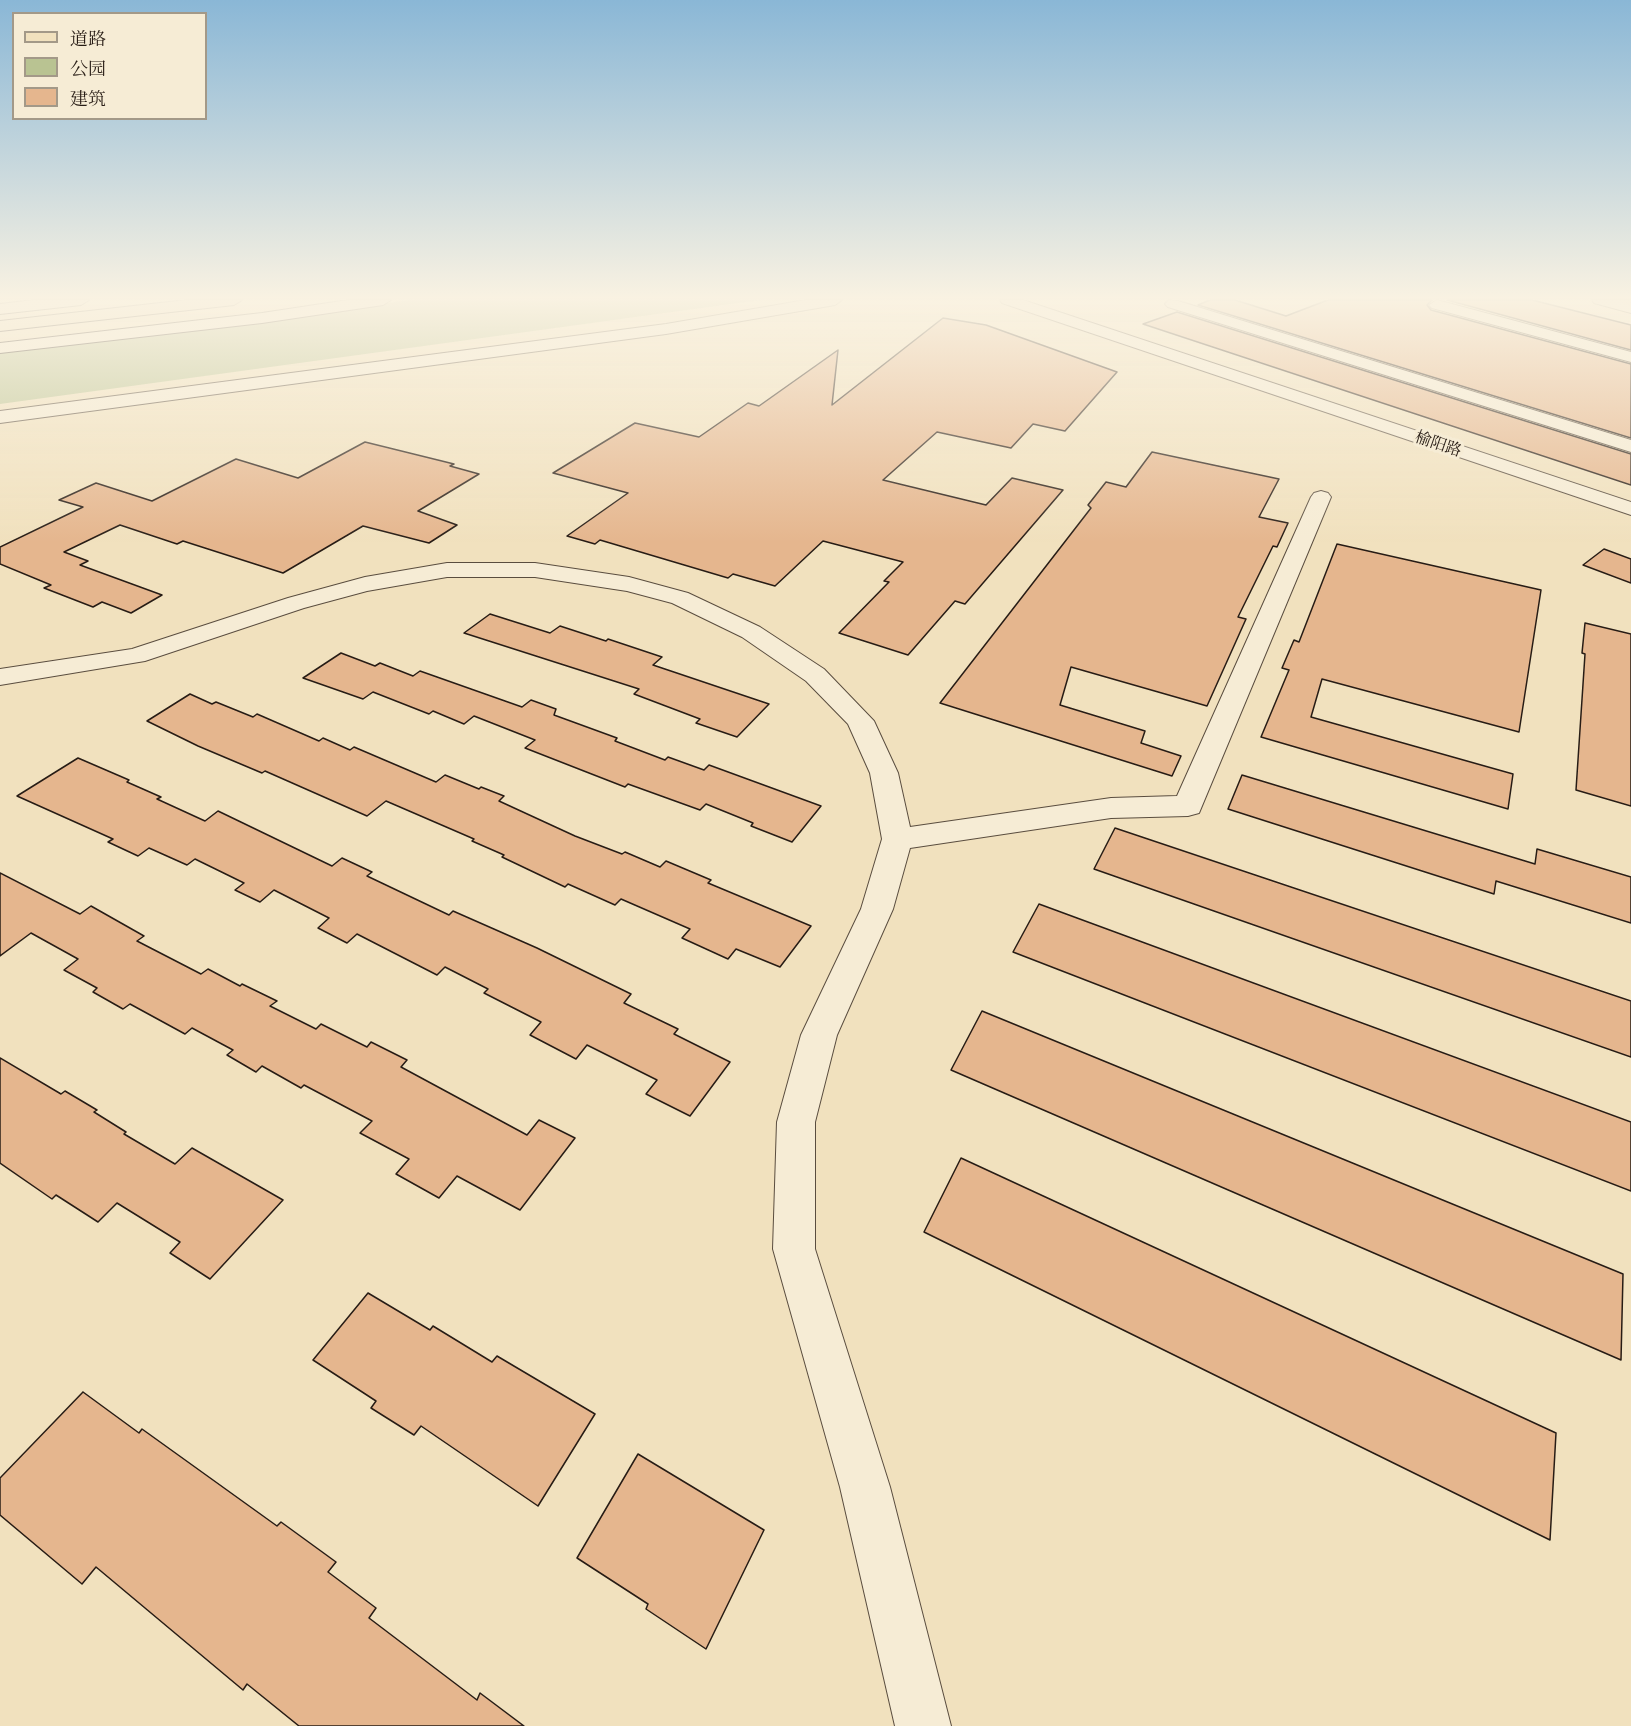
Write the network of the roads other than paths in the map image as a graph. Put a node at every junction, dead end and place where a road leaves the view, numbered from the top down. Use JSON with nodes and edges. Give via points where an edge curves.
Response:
{"nodes":[{"id":1,"x":276,"y":381,"type":"edge"},
{"id":2,"x":1247,"y":381,"type":"edge"},
{"id":3,"x":1420,"y":381,"type":"edge"},
{"id":4,"x":0,"y":417,"type":"edge"},
{"id":5,"x":1631,"y":446,"type":"edge"},
{"id":6,"x":1321,"y":497,"type":"dead end"},
{"id":7,"x":1631,"y":509,"type":"edge"},
{"id":8,"x":0,"y":677,"type":"edge"},
{"id":9,"x":897,"y":839,"type":"junction"},
{"id":10,"x":923,"y":1726,"type":"edge"}],
"edges":[{"from":1,"to":4,"type":"street"},
{"from":2,"to":7,"type":"street","name":"榆阳路"},
{"from":3,"to":5,"type":"street"},
{"from":6,"to":9,"type":"street","via":[[1188,806],[1111,808]]},
{"from":8,"to":9,"type":"street","via":[[136,656],[296,603],[365,584],[447,570],[535,570],[629,584],[680,598],[750,632],[815,675],[860,721],[884,773]]},
{"from":9,"to":10,"type":"street","via":[[877,909],[819,1035],[796,1122],[794,1249],[866,1487]]}]}
